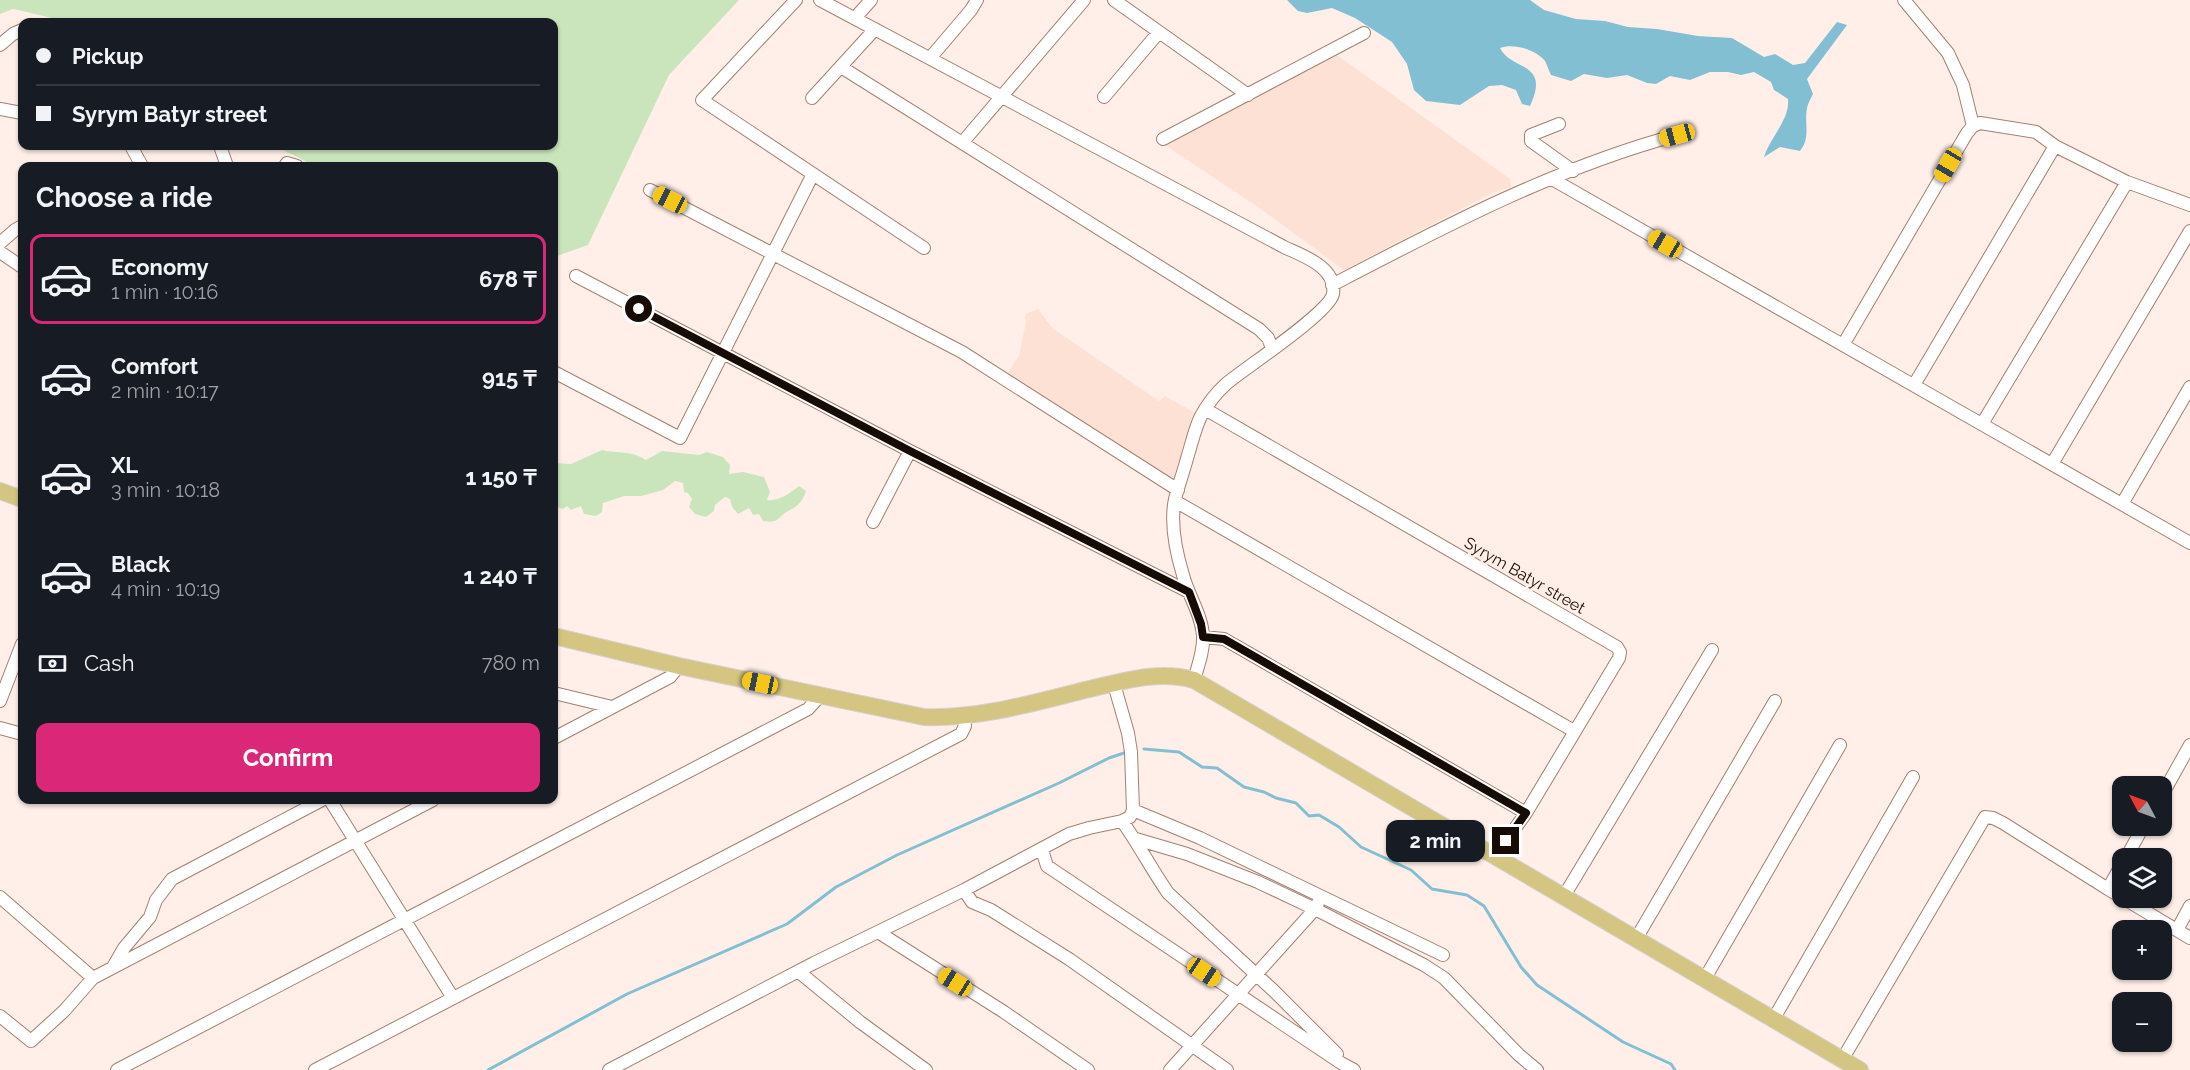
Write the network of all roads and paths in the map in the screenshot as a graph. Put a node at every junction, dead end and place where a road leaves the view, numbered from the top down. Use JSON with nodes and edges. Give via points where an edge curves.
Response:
{"nodes":[{"id":1,"x":796,"y":0,"type":"edge"},
{"id":2,"x":820,"y":0,"type":"edge"},
{"id":3,"x":871,"y":0,"type":"edge"},
{"id":4,"x":977,"y":0,"type":"edge"},
{"id":5,"x":1084,"y":0,"type":"edge"},
{"id":6,"x":1114,"y":0,"type":"edge"},
{"id":7,"x":1904,"y":0,"type":"edge"},
{"id":8,"x":855,"y":18,"type":"junction"},
{"id":9,"x":874,"y":28,"type":"junction"},
{"id":10,"x":18,"y":32,"type":"edge"},
{"id":11,"x":1159,"y":32,"type":"junction"},
{"id":12,"x":1364,"y":33,"type":"dead end"},
{"id":13,"x":0,"y":45,"type":"edge"},
{"id":14,"x":931,"y":57,"type":"junction"},
{"id":15,"x":841,"y":67,"type":"junction"},
{"id":16,"x":1003,"y":95,"type":"junction"},
{"id":17,"x":1248,"y":95,"type":"junction"},
{"id":18,"x":1104,"y":97,"type":"dead end"},
{"id":19,"x":812,"y":98,"type":"dead end"},
{"id":20,"x":0,"y":109,"type":"edge"},
{"id":21,"x":18,"y":112,"type":"edge"},
{"id":22,"x":1559,"y":124,"type":"dead end"},
{"id":23,"x":1972,"y":126,"type":"junction"},
{"id":24,"x":1677,"y":135,"type":"dead end"},
{"id":25,"x":1163,"y":139,"type":"dead end"},
{"id":26,"x":962,"y":143,"type":"junction"},
{"id":27,"x":2055,"y":146,"type":"junction"},
{"id":28,"x":1573,"y":171,"type":"junction"},
{"id":29,"x":813,"y":174,"type":"junction"},
{"id":30,"x":1552,"y":179,"type":"junction"},
{"id":31,"x":2127,"y":182,"type":"junction"},
{"id":32,"x":650,"y":190,"type":"dead end"},
{"id":33,"x":2190,"y":205,"type":"edge"},
{"id":34,"x":18,"y":228,"type":"edge"},
{"id":35,"x":2190,"y":231,"type":"edge"},
{"id":36,"x":0,"y":243,"type":"edge"},
{"id":37,"x":924,"y":248,"type":"dead end"},
{"id":38,"x":0,"y":252,"type":"edge"},
{"id":39,"x":773,"y":253,"type":"junction"},
{"id":40,"x":18,"y":264,"type":"edge"},
{"id":41,"x":576,"y":276,"type":"dead end"},
{"id":42,"x":1332,"y":285,"type":"junction"},
{"id":43,"x":1843,"y":345,"type":"junction"},
{"id":44,"x":1272,"y":348,"type":"junction"},
{"id":45,"x":723,"y":353,"type":"junction"},
{"id":46,"x":558,"y":374,"type":"edge"},
{"id":47,"x":1914,"y":385,"type":"junction"},
{"id":48,"x":2190,"y":387,"type":"edge"},
{"id":49,"x":1205,"y":409,"type":"junction"},
{"id":50,"x":1982,"y":424,"type":"junction"},
{"id":51,"x":910,"y":451,"type":"junction"},
{"id":52,"x":2052,"y":464,"type":"junction"},
{"id":53,"x":0,"y":491,"type":"edge"},
{"id":54,"x":1176,"y":496,"type":"junction"},
{"id":55,"x":18,"y":498,"type":"edge"},
{"id":56,"x":2122,"y":504,"type":"junction"},
{"id":57,"x":873,"y":522,"type":"dead end"},
{"id":58,"x":2190,"y":542,"type":"edge"},
{"id":59,"x":1189,"y":592,"type":"junction"},
{"id":60,"x":558,"y":637,"type":"edge"},
{"id":61,"x":1203,"y":637,"type":"junction"},
{"id":62,"x":1712,"y":650,"type":"dead end"},
{"id":63,"x":18,"y":654,"type":"edge"},
{"id":64,"x":679,"y":666,"type":"junction"},
{"id":65,"x":1194,"y":680,"type":"junction"},
{"id":66,"x":1114,"y":684,"type":"junction"},
{"id":67,"x":558,"y":694,"type":"edge"},
{"id":68,"x":820,"y":696,"type":"junction"},
{"id":69,"x":0,"y":701,"type":"edge"},
{"id":70,"x":1775,"y":701,"type":"dead end"},
{"id":71,"x":612,"y":707,"type":"junction"},
{"id":72,"x":963,"y":716,"type":"junction"},
{"id":73,"x":0,"y":728,"type":"edge"},
{"id":74,"x":1574,"y":731,"type":"junction"},
{"id":75,"x":18,"y":733,"type":"edge"},
{"id":76,"x":558,"y":736,"type":"edge"},
{"id":77,"x":1840,"y":745,"type":"dead end"},
{"id":78,"x":2190,"y":745,"type":"edge"},
{"id":79,"x":1913,"y":777,"type":"dead end"},
{"id":80,"x":2172,"y":777,"type":"edge"},
{"id":81,"x":314,"y":804,"type":"edge"},
{"id":82,"x":332,"y":804,"type":"edge"},
{"id":83,"x":425,"y":804,"type":"edge"},
{"id":84,"x":1133,"y":810,"type":"junction"},
{"id":85,"x":1526,"y":813,"type":"junction"},
{"id":86,"x":1122,"y":821,"type":"junction"},
{"id":87,"x":1136,"y":839,"type":"junction"},
{"id":88,"x":355,"y":840,"type":"junction"},
{"id":89,"x":1042,"y":850,"type":"junction"},
{"id":90,"x":1496,"y":855,"type":"junction"},
{"id":91,"x":2112,"y":883,"type":"edge"},
{"id":92,"x":2108,"y":890,"type":"junction"},
{"id":93,"x":964,"y":891,"type":"junction"},
{"id":94,"x":1321,"y":895,"type":"junction"},
{"id":95,"x":1564,"y":896,"type":"junction"},
{"id":96,"x":0,"y":897,"type":"edge"},
{"id":97,"x":2190,"y":906,"type":"edge"},
{"id":98,"x":1315,"y":909,"type":"junction"},
{"id":99,"x":404,"y":919,"type":"junction"},
{"id":100,"x":2177,"y":930,"type":"junction"},
{"id":101,"x":878,"y":932,"type":"junction"},
{"id":102,"x":2190,"y":938,"type":"edge"},
{"id":103,"x":1636,"y":939,"type":"junction"},
{"id":104,"x":1443,"y":955,"type":"dead end"},
{"id":105,"x":112,"y":968,"type":"junction"},
{"id":106,"x":799,"y":972,"type":"junction"},
{"id":107,"x":1257,"y":975,"type":"junction"},
{"id":108,"x":93,"y":978,"type":"junction"},
{"id":109,"x":1704,"y":980,"type":"junction"},
{"id":110,"x":1238,"y":994,"type":"junction"},
{"id":111,"x":453,"y":998,"type":"junction"},
{"id":112,"x":0,"y":1016,"type":"edge"},
{"id":113,"x":1773,"y":1020,"type":"junction"},
{"id":114,"x":1192,"y":1044,"type":"junction"},
{"id":115,"x":1842,"y":1060,"type":"junction"},
{"id":116,"x":1352,"y":1069,"type":"edge"},
{"id":117,"x":117,"y":1070,"type":"edge"},
{"id":118,"x":315,"y":1070,"type":"edge"},
{"id":119,"x":609,"y":1070,"type":"edge"},
{"id":120,"x":926,"y":1070,"type":"edge"},
{"id":121,"x":1088,"y":1070,"type":"edge"},
{"id":122,"x":1170,"y":1070,"type":"edge"},
{"id":123,"x":1227,"y":1070,"type":"edge"},
{"id":124,"x":1537,"y":1070,"type":"edge"},
{"id":125,"x":1860,"y":1070,"type":"edge"}],
"edges":[{"from":1,"to":29,"type":"street","via":[[702,100]]},
{"from":2,"to":8,"type":"street"},
{"from":3,"to":8,"type":"street"},
{"from":4,"to":14,"type":"street"},
{"from":5,"to":16,"type":"street"},
{"from":6,"to":11,"type":"street"},
{"from":7,"to":23,"type":"street","via":[[1948,53],[1962,85]]},
{"from":8,"to":9,"type":"street"},
{"from":9,"to":14,"type":"street"},
{"from":9,"to":15,"type":"street"},
{"from":10,"to":13,"type":"street"},
{"from":11,"to":17,"type":"street"},
{"from":11,"to":18,"type":"street"},
{"from":12,"to":17,"type":"street"},
{"from":14,"to":16,"type":"street"},
{"from":15,"to":19,"type":"street"},
{"from":15,"to":26,"type":"street"},
{"from":16,"to":26,"type":"street"},
{"from":16,"to":42,"type":"street","via":[[1316,261]]},
{"from":17,"to":25,"type":"street"},
{"from":20,"to":21,"type":"street"},
{"from":22,"to":28,"type":"street","via":[[1531,135],[1530,141]]},
{"from":23,"to":27,"type":"street","via":[[1980,123],[2036,132]]},
{"from":23,"to":43,"type":"street"},
{"from":24,"to":28,"type":"street"},
{"from":26,"to":44,"type":"street","via":[[1259,329]]},
{"from":27,"to":31,"type":"street"},
{"from":27,"to":47,"type":"street"},
{"from":28,"to":30,"type":"street"},
{"from":29,"to":37,"type":"street"},
{"from":29,"to":39,"type":"street"},
{"from":30,"to":42,"type":"street","via":[[1479,210]]},
{"from":30,"to":43,"type":"street"},
{"from":31,"to":33,"type":"street"},
{"from":31,"to":50,"type":"street"},
{"from":32,"to":39,"type":"street"},
{"from":34,"to":36,"type":"street"},
{"from":35,"to":52,"type":"street"},
{"from":38,"to":40,"type":"street"},
{"from":39,"to":45,"type":"street"},
{"from":39,"to":54,"type":"street","via":[[962,352]]},
{"from":41,"to":45,"type":"street"},
{"from":42,"to":44,"type":"street","via":[[1328,305]]},
{"from":43,"to":47,"type":"street"},
{"from":44,"to":49,"type":"street","via":[[1223,386]]},
{"from":45,"to":46,"type":"street","via":[[680,438]]},
{"from":45,"to":51,"type":"street"},
{"from":47,"to":50,"type":"street"},
{"from":48,"to":56,"type":"street"},
{"from":49,"to":54,"type":"street"},
{"from":49,"to":74,"type":"street","name":"Syrym Batyr street","via":[[1617,647],[1618,658]]},
{"from":50,"to":52,"type":"street"},
{"from":51,"to":57,"type":"street"},
{"from":51,"to":59,"type":"street"},
{"from":52,"to":56,"type":"street"},
{"from":53,"to":55,"type":"main road"},
{"from":54,"to":59,"type":"street","via":[[1173,524]]},
{"from":54,"to":74,"type":"street"},
{"from":56,"to":58,"type":"street"},
{"from":59,"to":61,"type":"street"},
{"from":60,"to":64,"type":"main road"},
{"from":61,"to":65,"type":"street"},
{"from":61,"to":85,"type":"street","via":[[1224,639]]},
{"from":62,"to":95,"type":"street"},
{"from":63,"to":69,"type":"street"},
{"from":64,"to":68,"type":"main road"},
{"from":64,"to":71,"type":"street","via":[[670,677]]},
{"from":65,"to":66,"type":"main road","via":[[1158,675]]},
{"from":65,"to":90,"type":"main road"},
{"from":66,"to":72,"type":"main road"},
{"from":66,"to":84,"type":"street","via":[[1131,752]]},
{"from":67,"to":71,"type":"street"},
{"from":68,"to":72,"type":"main road","via":[[924,717]]},
{"from":68,"to":99,"type":"street","via":[[808,709]]},
{"from":70,"to":103,"type":"street"},
{"from":71,"to":76,"type":"street"},
{"from":72,"to":111,"type":"street","via":[[965,726],[961,734]]},
{"from":73,"to":75,"type":"street"},
{"from":74,"to":85,"type":"street","name":"Syrym Batyr street"},
{"from":77,"to":109,"type":"street"},
{"from":78,"to":80,"type":"street"},
{"from":79,"to":113,"type":"street"},
{"from":81,"to":105,"type":"street","via":[[172,879]]},
{"from":82,"to":88,"type":"street"},
{"from":83,"to":88,"type":"street"},
{"from":84,"to":86,"type":"street"},
{"from":84,"to":94,"type":"street"},
{"from":85,"to":90,"type":"street","name":"Syrym Batyr street"},
{"from":86,"to":87,"type":"street"},
{"from":86,"to":89,"type":"street","via":[[1070,834]]},
{"from":87,"to":98,"type":"street","via":[[1214,864]]},
{"from":87,"to":107,"type":"street","via":[[1168,893]]},
{"from":88,"to":99,"type":"street"},
{"from":88,"to":105,"type":"street"},
{"from":89,"to":93,"type":"street"},
{"from":89,"to":110,"type":"street","via":[[1047,866]]},
{"from":90,"to":95,"type":"main road"},
{"from":91,"to":92,"type":"street"},
{"from":92,"to":100,"type":"street"},
{"from":92,"to":115,"type":"street","via":[[2003,823],[1985,817]]},
{"from":93,"to":101,"type":"street"},
{"from":93,"to":114,"type":"street","via":[[972,902],[1069,959]]},
{"from":94,"to":98,"type":"street"},
{"from":94,"to":104,"type":"street"},
{"from":95,"to":103,"type":"main road"},
{"from":96,"to":108,"type":"street"},
{"from":97,"to":100,"type":"street"},
{"from":98,"to":107,"type":"street"},
{"from":98,"to":124,"type":"street","via":[[1444,978]]},
{"from":99,"to":111,"type":"street"},
{"from":99,"to":117,"type":"street"},
{"from":100,"to":102,"type":"street"},
{"from":101,"to":106,"type":"street"},
{"from":101,"to":121,"type":"street"},
{"from":103,"to":109,"type":"main road"},
{"from":105,"to":108,"type":"street"},
{"from":106,"to":119,"type":"street"},
{"from":106,"to":120,"type":"street"},
{"from":107,"to":110,"type":"street"},
{"from":107,"to":116,"type":"street"},
{"from":108,"to":112,"type":"street","via":[[30,1041]]},
{"from":109,"to":113,"type":"main road"},
{"from":110,"to":114,"type":"street"},
{"from":110,"to":116,"type":"street"},
{"from":111,"to":118,"type":"street"},
{"from":113,"to":115,"type":"main road"},
{"from":114,"to":122,"type":"street"},
{"from":114,"to":123,"type":"street"},
{"from":115,"to":125,"type":"main road"}]}
